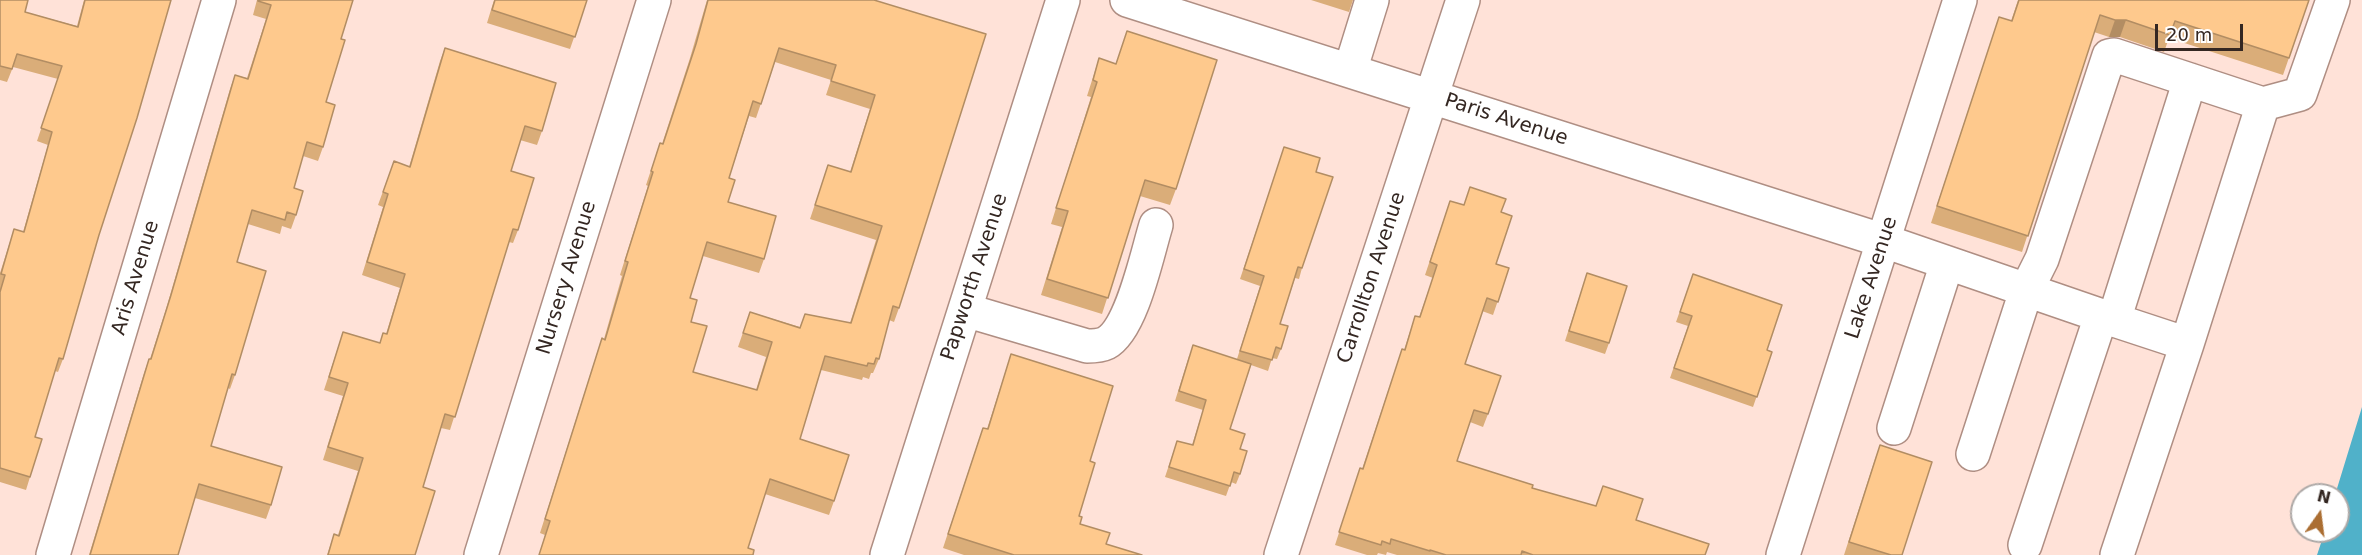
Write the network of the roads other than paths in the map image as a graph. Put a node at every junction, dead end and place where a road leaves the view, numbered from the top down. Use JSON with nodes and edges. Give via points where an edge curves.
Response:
{"nodes":[{"id":1,"x":219,"y":0,"type":"edge"},
{"id":2,"x":654,"y":0,"type":"edge"},
{"id":3,"x":1063,"y":0,"type":"edge"},
{"id":4,"x":1127,"y":0,"type":"edge"},
{"id":5,"x":1372,"y":0,"type":"edge"},
{"id":6,"x":1463,"y":0,"type":"edge"},
{"id":7,"x":1960,"y":0,"type":"edge"},
{"id":8,"x":2333,"y":0,"type":"edge"},
{"id":9,"x":1350,"y":71,"type":"junction"},
{"id":10,"x":2190,"y":80,"type":"junction"},
{"id":11,"x":1431,"y":97,"type":"junction"},
{"id":12,"x":2263,"y":104,"type":"junction"},
{"id":13,"x":1156,"y":225,"type":"dead end"},
{"id":14,"x":1884,"y":241,"type":"junction"},
{"id":15,"x":1947,"y":263,"type":"junction"},
{"id":16,"x":2026,"y":291,"type":"junction"},
{"id":17,"x":965,"y":310,"type":"junction"},
{"id":18,"x":2107,"y":318,"type":"junction"},
{"id":19,"x":2187,"y":344,"type":"junction"},
{"id":20,"x":1894,"y":428,"type":"dead end"},
{"id":21,"x":1973,"y":454,"type":"dead end"},
{"id":22,"x":2025,"y":545,"type":"dead end"},
{"id":23,"x":53,"y":555,"type":"edge"},
{"id":24,"x":481,"y":555,"type":"edge"},
{"id":25,"x":887,"y":555,"type":"edge"},
{"id":26,"x":1281,"y":555,"type":"edge"},
{"id":27,"x":1784,"y":555,"type":"edge"},
{"id":28,"x":2116,"y":555,"type":"edge"}],
"edges":[{"from":1,"to":23,"type":"street","name":"Aris Avenue"},
{"from":2,"to":24,"type":"street","name":"Nursery Avenue"},
{"from":3,"to":17,"type":"street","name":"Papworth Avenue"},
{"from":4,"to":9,"type":"street","name":"Paris Avenue"},
{"from":5,"to":9,"type":"street"},
{"from":6,"to":11,"type":"street","name":"Carrollton Avenue"},
{"from":7,"to":14,"type":"street","name":"Lake Avenue"},
{"from":8,"to":12,"type":"street","via":[[2300,94]]},
{"from":9,"to":11,"type":"street","name":"Paris Avenue"},
{"from":10,"to":12,"type":"street"},
{"from":10,"to":16,"type":"street","via":[[2109,56],[2042,259]]},
{"from":10,"to":18,"type":"street"},
{"from":11,"to":14,"type":"street","name":"Paris Avenue"},
{"from":11,"to":26,"type":"street","name":"Carrollton Avenue"},
{"from":12,"to":19,"type":"street"},
{"from":13,"to":17,"type":"street","via":[[1128,316],[1106,344],[1087,346]]},
{"from":14,"to":15,"type":"street","name":"Paris Avenue"},
{"from":14,"to":27,"type":"street","name":"Lake Avenue"},
{"from":15,"to":16,"type":"street","name":"Paris Avenue"},
{"from":15,"to":20,"type":"street"},
{"from":16,"to":18,"type":"street","name":"Paris Avenue"},
{"from":16,"to":21,"type":"street"},
{"from":17,"to":25,"type":"street","name":"Papworth Avenue"},
{"from":18,"to":19,"type":"street","name":"Paris Avenue"},
{"from":18,"to":22,"type":"street"},
{"from":19,"to":28,"type":"street"}]}
